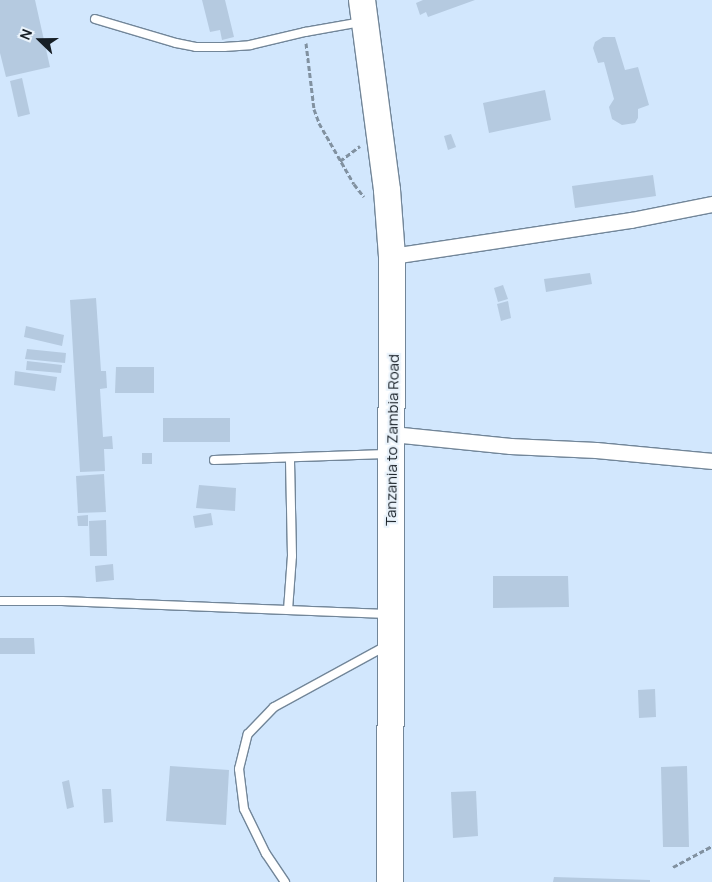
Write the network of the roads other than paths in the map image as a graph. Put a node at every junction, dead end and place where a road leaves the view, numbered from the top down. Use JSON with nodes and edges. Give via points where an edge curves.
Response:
{"nodes":[{"id":1,"x":363,"y":11,"type":"edge"},
{"id":2,"x":95,"y":20,"type":"dead end"},
{"id":3,"x":712,"y":204,"type":"edge"},
{"id":4,"x":392,"y":256,"type":"junction"},
{"id":5,"x":392,"y":444,"type":"junction"},
{"id":6,"x":290,"y":459,"type":"junction"},
{"id":7,"x":214,"y":460,"type":"dead end"},
{"id":8,"x":712,"y":461,"type":"edge"},
{"id":9,"x":0,"y":601,"type":"edge"},
{"id":10,"x":288,"y":610,"type":"junction"},
{"id":11,"x":392,"y":614,"type":"junction"},
{"id":12,"x":391,"y":643,"type":"junction"},
{"id":13,"x":285,"y":882,"type":"edge"},
{"id":14,"x":390,"y":882,"type":"edge"}],
"edges":[{"from":1,"to":2,"type":"lane","via":[[305,32],[250,46],[196,47]]},
{"from":1,"to":4,"type":"highway","name":"Tanzania to Zambia Road"},
{"from":3,"to":4,"type":"street","via":[[631,220]]},
{"from":4,"to":5,"type":"highway","name":"Tanzania to Zambia Road"},
{"from":5,"to":6,"type":"lane"},
{"from":5,"to":8,"type":"street","via":[[596,450]]},
{"from":5,"to":11,"type":"highway","name":"Tanzania to Zambia Road"},
{"from":6,"to":7,"type":"lane"},
{"from":6,"to":10,"type":"lane","via":[[292,556]]},
{"from":9,"to":10,"type":"lane"},
{"from":10,"to":11,"type":"lane"},
{"from":11,"to":12,"type":"highway","name":"Tanzania to Zambia Road"},
{"from":12,"to":13,"type":"lane","via":[[274,707],[248,734],[239,769],[244,809],[266,854]]},
{"from":12,"to":14,"type":"highway","name":"Tanzania to Zambia Road"}]}
